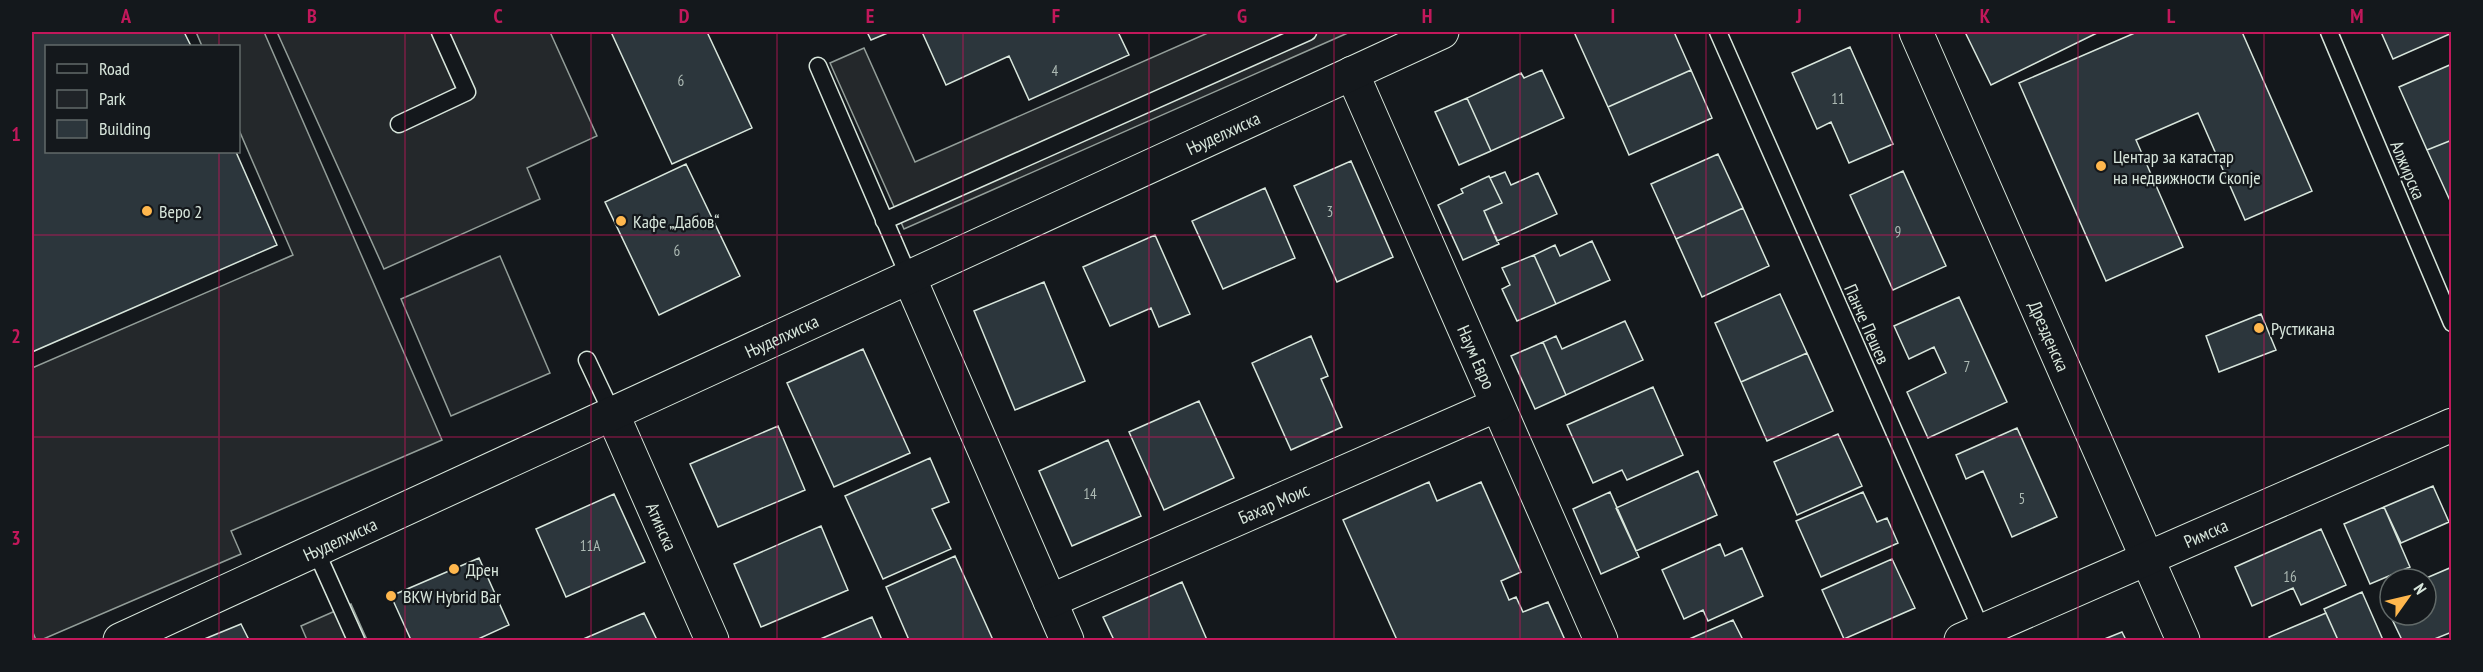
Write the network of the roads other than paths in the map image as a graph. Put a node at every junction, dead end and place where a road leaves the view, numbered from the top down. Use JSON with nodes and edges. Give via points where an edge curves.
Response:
{"nodes":[{"id":1,"x":440,"y":32,"type":"edge"},
{"id":2,"x":1308,"y":32,"type":"edge"},
{"id":3,"x":1442,"y":32,"type":"edge"},
{"id":4,"x":1718,"y":32,"type":"edge"},
{"id":5,"x":1916,"y":32,"type":"edge"},
{"id":6,"x":2329,"y":32,"type":"edge"},
{"id":7,"x":818,"y":66,"type":"dead end"},
{"id":8,"x":1352,"y":73,"type":"junction"},
{"id":9,"x":399,"y":124,"type":"dead end"},
{"id":10,"x":884,"y":221,"type":"junction"},
{"id":11,"x":909,"y":277,"type":"junction"},
{"id":12,"x":2451,"y":323,"type":"edge"},
{"id":13,"x":587,"y":360,"type":"dead end"},
{"id":14,"x":1497,"y":405,"type":"junction"},
{"id":15,"x":612,"y":412,"type":"junction"},
{"id":16,"x":2451,"y":424,"type":"edge"},
{"id":17,"x":316,"y":551,"type":"junction"},
{"id":18,"x":2147,"y":559,"type":"junction"},
{"id":19,"x":1050,"y":601,"type":"junction"},
{"id":20,"x":1971,"y":636,"type":"edge"},
{"id":21,"x":120,"y":640,"type":"edge"},
{"id":22,"x":356,"y":640,"type":"edge"},
{"id":23,"x":712,"y":640,"type":"edge"},
{"id":24,"x":1067,"y":640,"type":"edge"},
{"id":25,"x":1601,"y":640,"type":"edge"},
{"id":26,"x":2183,"y":640,"type":"edge"}],
"edges":[{"from":1,"to":9,"type":"lane","via":[[467,93]]},
{"from":2,"to":10,"type":"lane"},
{"from":3,"to":8,"type":"street","name":"Њуделхиска"},
{"from":4,"to":20,"type":"lane","name":"Панче Пешев"},
{"from":5,"to":18,"type":"street","name":"Дрезденска"},
{"from":6,"to":12,"type":"lane","name":"Алжирска"},
{"from":7,"to":10,"type":"lane"},
{"from":8,"to":11,"type":"street","name":"Њуделхиска"},
{"from":8,"to":14,"type":"street","name":"Наум Евро"},
{"from":10,"to":11,"type":"lane"},
{"from":11,"to":15,"type":"street","name":"Њуделхиска"},
{"from":11,"to":19,"type":"street"},
{"from":13,"to":15,"type":"lane"},
{"from":14,"to":19,"type":"street","name":"Бахар Моис"},
{"from":14,"to":25,"type":"street","name":"Наум Евро"},
{"from":15,"to":17,"type":"street","name":"Њуделхиска"},
{"from":15,"to":23,"type":"street","name":"Атинска"},
{"from":16,"to":18,"type":"street","name":"Римска"},
{"from":17,"to":21,"type":"street","name":"Њуделхиска"},
{"from":17,"to":22,"type":"lane"},
{"from":18,"to":20,"type":"street","name":"Римска"},
{"from":18,"to":26,"type":"street","name":"Дрезденска"},
{"from":19,"to":24,"type":"street"}]}
